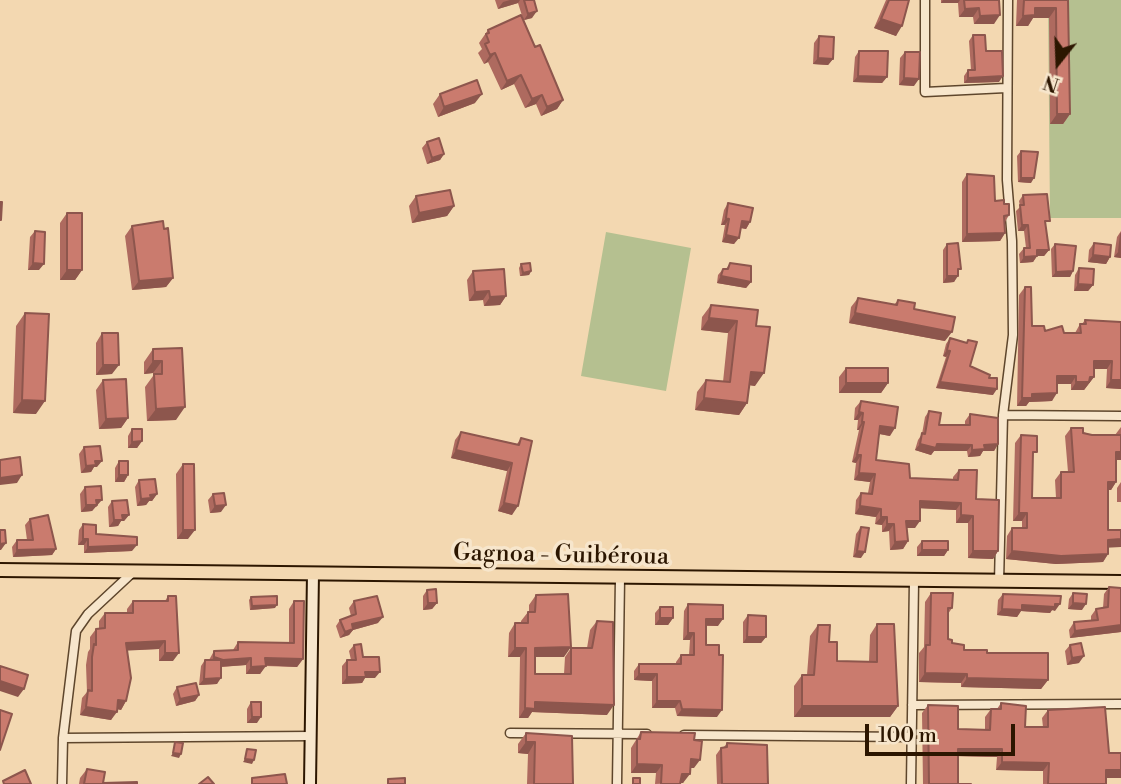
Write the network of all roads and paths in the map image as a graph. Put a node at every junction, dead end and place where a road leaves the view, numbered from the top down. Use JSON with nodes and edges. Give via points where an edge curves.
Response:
{"nodes":[{"id":1,"x":925,"y":0,"type":"edge"},
{"id":2,"x":1008,"y":0,"type":"edge"},
{"id":3,"x":1006,"y":88,"type":"junction"},
{"id":4,"x":1003,"y":415,"type":"junction"},
{"id":5,"x":1121,"y":416,"type":"edge"},
{"id":6,"x":0,"y":570,"type":"edge"},
{"id":7,"x":132,"y":572,"type":"junction"},
{"id":8,"x":313,"y":573,"type":"junction"},
{"id":9,"x":620,"y":578,"type":"junction"},
{"id":10,"x":914,"y":581,"type":"junction"},
{"id":11,"x":999,"y":582,"type":"junction"},
{"id":12,"x":1121,"y":582,"type":"edge"},
{"id":13,"x":1121,"y":704,"type":"edge"},
{"id":14,"x":912,"y":705,"type":"junction"},
{"id":15,"x":510,"y":733,"type":"dead end"},
{"id":16,"x":618,"y":734,"type":"junction"},
{"id":17,"x":660,"y":734,"type":"edge"},
{"id":18,"x":674,"y":734,"type":"edge"},
{"id":19,"x":311,"y":736,"type":"junction"},
{"id":20,"x":911,"y":737,"type":"junction"},
{"id":21,"x":63,"y":738,"type":"junction"},
{"id":22,"x":62,"y":784,"type":"edge"},
{"id":23,"x":310,"y":784,"type":"edge"},
{"id":24,"x":617,"y":784,"type":"edge"},
{"id":25,"x":911,"y":784,"type":"edge"}],
"edges":[{"from":1,"to":3,"type":"street","via":[[925,92]]},
{"from":2,"to":3,"type":"street"},
{"from":3,"to":4,"type":"street","via":[[1013,335]]},
{"from":4,"to":5,"type":"street"},
{"from":4,"to":11,"type":"street"},
{"from":6,"to":7,"type":"main road","name":"Gagnoa - Guibéroua"},
{"from":7,"to":8,"type":"main road","name":"Gagnoa - Guibéroua"},
{"from":7,"to":21,"type":"street","via":[[76,631]]},
{"from":8,"to":9,"type":"main road","name":"Gagnoa - Guibéroua"},
{"from":8,"to":19,"type":"street"},
{"from":9,"to":10,"type":"main road","name":"Gagnoa - Guibéroua"},
{"from":9,"to":16,"type":"street"},
{"from":10,"to":11,"type":"main road","name":"Gagnoa - Guibéroua"},
{"from":10,"to":14,"type":"street"},
{"from":11,"to":12,"type":"main road","name":"Gagnoa - Guibéroua"},
{"from":13,"to":14,"type":"street"},
{"from":14,"to":20,"type":"street"},
{"from":15,"to":16,"type":"street"},
{"from":16,"to":17,"type":"street"},
{"from":16,"to":24,"type":"street"},
{"from":18,"to":20,"type":"street"},
{"from":19,"to":21,"type":"street"},
{"from":19,"to":23,"type":"street"},
{"from":20,"to":25,"type":"street"},
{"from":21,"to":22,"type":"street"}]}
